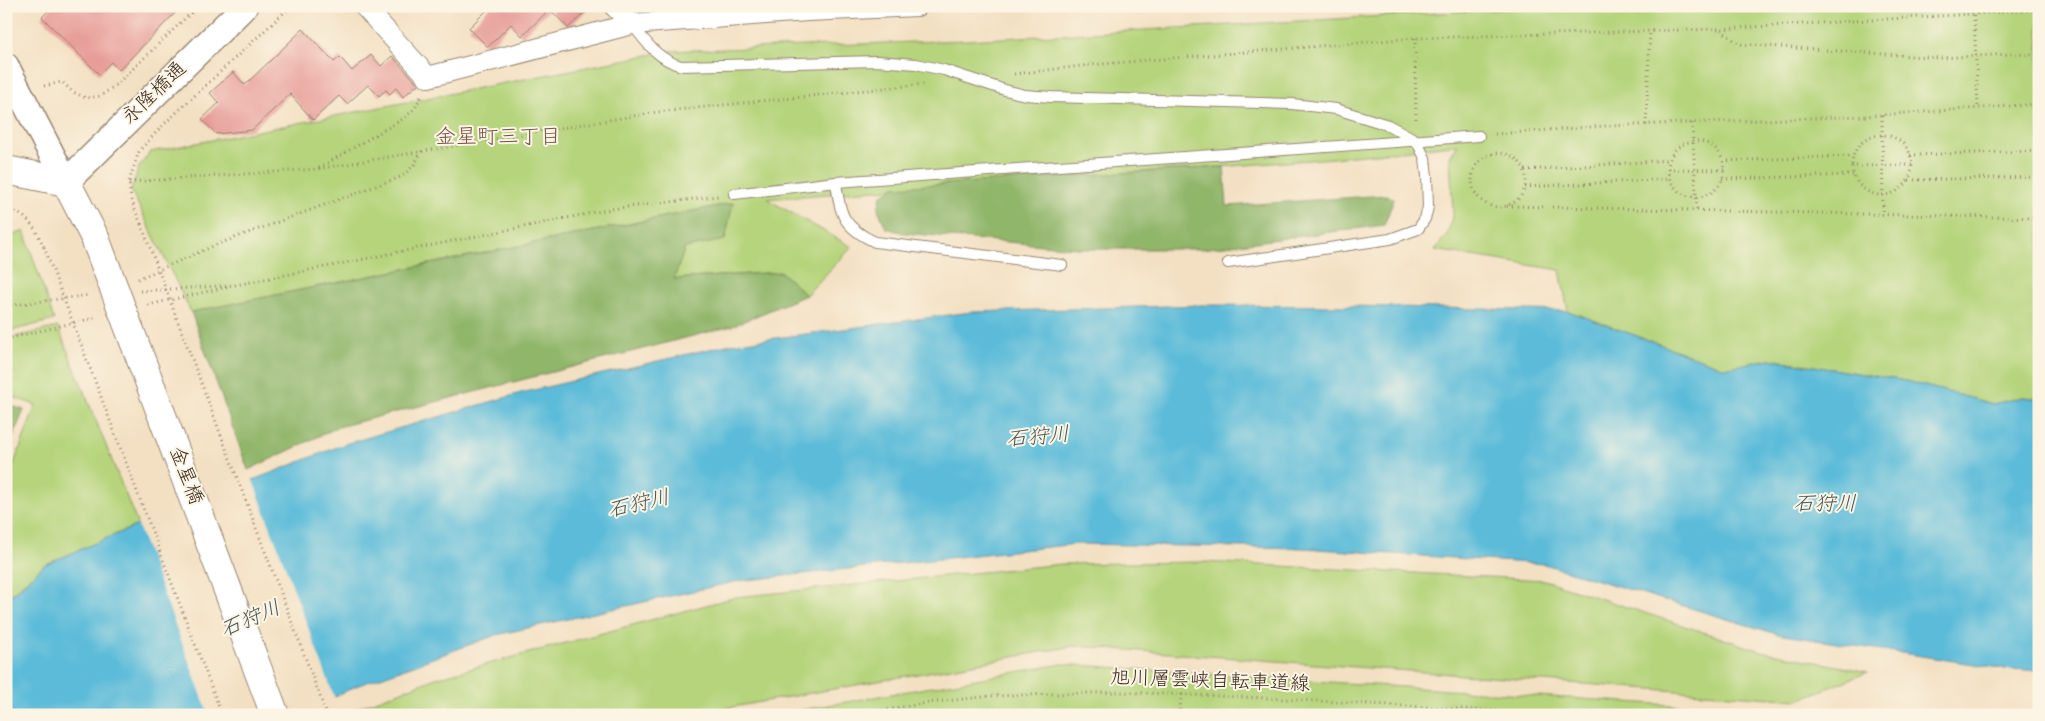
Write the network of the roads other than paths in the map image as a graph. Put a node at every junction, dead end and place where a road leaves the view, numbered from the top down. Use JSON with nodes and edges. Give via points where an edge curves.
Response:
{"nodes":[{"id":1,"x":245,"y":6,"type":"edge"},
{"id":2,"x":364,"y":6,"type":"edge"},
{"id":3,"x":614,"y":6,"type":"edge"},
{"id":4,"x":916,"y":6,"type":"edge"},
{"id":5,"x":807,"y":8,"type":"edge"},
{"id":6,"x":632,"y":24,"type":"junction"},
{"id":7,"x":6,"y":66,"type":"edge"},
{"id":8,"x":1479,"y":136,"type":"road end"},
{"id":9,"x":1416,"y":140,"type":"junction"},
{"id":10,"x":6,"y":170,"type":"edge"},
{"id":11,"x":66,"y":182,"type":"junction"},
{"id":12,"x":836,"y":182,"type":"junction"},
{"id":13,"x":734,"y":194,"type":"road end"},
{"id":14,"x":1228,"y":263,"type":"dead end"},
{"id":15,"x":1062,"y":265,"type":"dead end"},
{"id":16,"x":275,"y":715,"type":"edge"}],
"edges":[{"from":1,"to":11,"type":"street","name":"永隆橋通"},
{"from":2,"to":6,"type":"street","via":[[428,77]]},
{"from":3,"to":6,"type":"street"},
{"from":4,"to":5,"type":"street"},
{"from":5,"to":6,"type":"street"},
{"from":6,"to":9,"type":"lane","via":[[647,45],[662,58],[681,66],[878,61],[916,64],[1025,95],[1292,104],[1336,109],[1388,125]]},
{"from":7,"to":11,"type":"street"},
{"from":8,"to":9,"type":"lane"},
{"from":9,"to":12,"type":"lane"},
{"from":9,"to":14,"type":"lane","via":[[1425,158],[1428,207],[1418,229],[1390,239]]},
{"from":10,"to":11,"type":"main road"},
{"from":11,"to":16,"type":"main road","name":"金星橋","bridge":true,"via":[[95,238]]},
{"from":12,"to":13,"type":"lane"},
{"from":12,"to":15,"type":"lane","via":[[839,208],[845,220],[853,229],[875,242]]}]}
